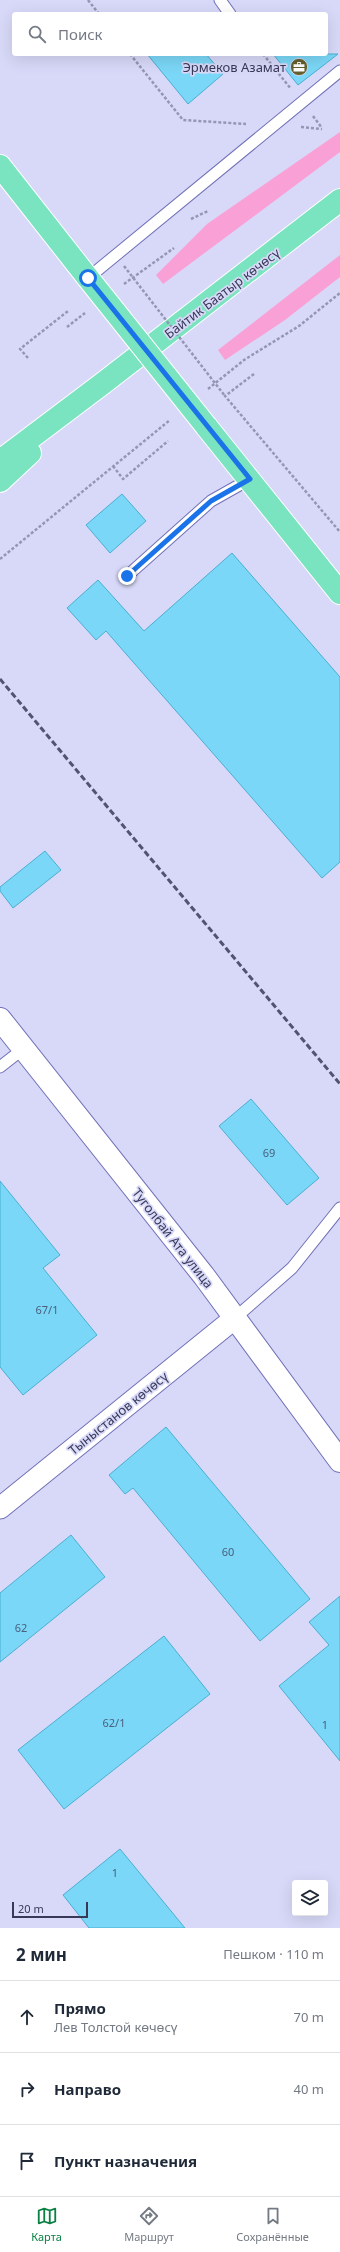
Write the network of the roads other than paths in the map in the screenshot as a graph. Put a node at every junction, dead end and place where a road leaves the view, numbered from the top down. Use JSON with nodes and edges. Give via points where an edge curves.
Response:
{"nodes":[{"id":1,"x":220,"y":0,"type":"edge"},
{"id":2,"x":229,"y":12,"type":"edge"},
{"id":3,"x":340,"y":71,"type":"edge"},
{"id":4,"x":0,"y":166,"type":"edge"},
{"id":5,"x":340,"y":200,"type":"edge"},
{"id":6,"x":88,"y":278,"type":"junction"},
{"id":7,"x":102,"y":384,"type":"junction"},
{"id":8,"x":0,"y":461,"type":"edge"},
{"id":9,"x":250,"y":479,"type":"junction"},
{"id":10,"x":0,"y":481,"type":"edge"},
{"id":11,"x":127,"y":576,"type":"dead end"},
{"id":12,"x":340,"y":593,"type":"edge"},
{"id":13,"x":0,"y":1019,"type":"edge"},
{"id":14,"x":23,"y":1048,"type":"junction"},
{"id":15,"x":0,"y":1067,"type":"edge"},
{"id":16,"x":340,"y":1208,"type":"edge"},
{"id":17,"x":235,"y":1318,"type":"junction"},
{"id":18,"x":340,"y":1461,"type":"edge"},
{"id":19,"x":0,"y":1508,"type":"edge"}],
"edges":[{"from":1,"to":2,"type":"lane"},
{"from":3,"to":6,"type":"lane"},
{"from":4,"to":6,"type":"main road"},
{"from":5,"to":7,"type":"main road","name":"Байтик Баатыр көчөсү"},
{"from":6,"to":9,"type":"main road","bridge":true},
{"from":7,"to":8,"type":"main road","name":"Байтик Баатыр көчөсү"},
{"from":7,"to":10,"type":"main road","name":"Байтик Баатыр көчөсү"},
{"from":9,"to":11,"type":"lane","via":[[211,501]]},
{"from":9,"to":12,"type":"main road"},
{"from":13,"to":14,"type":"street","name":"Туголбай Ата улица"},
{"from":14,"to":15,"type":"lane"},
{"from":14,"to":17,"type":"street","name":"Туголбай Ата улица"},
{"from":16,"to":17,"type":"lane","via":[[292,1268]]},
{"from":17,"to":18,"type":"street","name":"Туголбай Ата улица"},
{"from":17,"to":19,"type":"street","name":"Тыныстанов көчөсү"}]}
